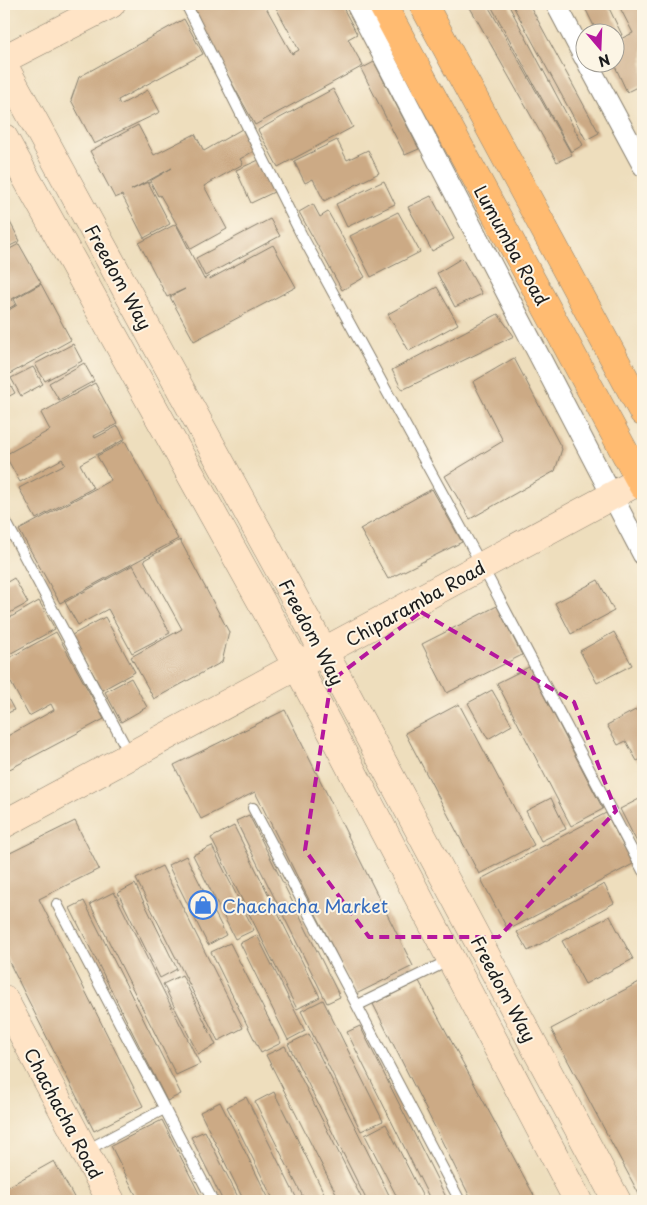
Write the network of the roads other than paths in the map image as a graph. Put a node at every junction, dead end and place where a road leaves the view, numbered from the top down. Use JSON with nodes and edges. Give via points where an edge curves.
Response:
{"nodes":[{"id":1,"x":111,"y":4,"type":"edge"},
{"id":2,"x":186,"y":4,"type":"edge"},
{"id":3,"x":356,"y":4,"type":"edge"},
{"id":4,"x":382,"y":4,"type":"edge"},
{"id":5,"x":423,"y":4,"type":"edge"},
{"id":6,"x":556,"y":4,"type":"edge"},
{"id":7,"x":574,"y":38,"type":"edge"},
{"id":8,"x":4,"y":58,"type":"edge"},
{"id":9,"x":4,"y":66,"type":"edge"},
{"id":10,"x":593,"y":72,"type":"edge"},
{"id":11,"x":4,"y":138,"type":"edge"},
{"id":12,"x":643,"y":166,"type":"edge"},
{"id":13,"x":643,"y":412,"type":"edge"},
{"id":14,"x":642,"y":483,"type":"edge"},
{"id":15,"x":612,"y":495,"type":"junction"},
{"id":16,"x":4,"y":518,"type":"edge"},
{"id":17,"x":643,"y":555,"type":"edge"},
{"id":18,"x":482,"y":566,"type":"junction"},
{"id":19,"x":324,"y":652,"type":"junction"},
{"id":20,"x":296,"y":666,"type":"junction"},
{"id":21,"x":130,"y":756,"type":"junction"},
{"id":22,"x":253,"y":808,"type":"dead end"},
{"id":23,"x":4,"y":824,"type":"edge"},
{"id":24,"x":643,"y":871,"type":"edge"},
{"id":25,"x":57,"y":904,"type":"dead end"},
{"id":26,"x":451,"y":959,"type":"junction"},
{"id":27,"x":4,"y":999,"type":"edge"},
{"id":28,"x":358,"y":1005,"type":"junction"},
{"id":29,"x":164,"y":1109,"type":"junction"},
{"id":30,"x":84,"y":1151,"type":"junction"},
{"id":31,"x":111,"y":1201,"type":"edge"},
{"id":32,"x":213,"y":1201,"type":"edge"},
{"id":33,"x":460,"y":1201,"type":"edge"},
{"id":34,"x":578,"y":1201,"type":"edge"},
{"id":35,"x":617,"y":1201,"type":"edge"}],
"edges":[{"from":1,"to":8,"type":"main road"},
{"from":2,"to":18,"type":"lane","via":[[301,234]]},
{"from":3,"to":15,"type":"street"},
{"from":4,"to":14,"type":"main road","name":"Lumumba Road"},
{"from":5,"to":13,"type":"main road","name":"Lumumba Road"},
{"from":6,"to":7,"type":"street"},
{"from":9,"to":19,"type":"main road","name":"Freedom Way"},
{"from":10,"to":12,"type":"street"},
{"from":11,"to":20,"type":"main road","name":"Freedom Way"},
{"from":14,"to":15,"type":"main road","name":"Chiparamba Road"},
{"from":15,"to":17,"type":"street"},
{"from":15,"to":18,"type":"main road","name":"Chiparamba Road"},
{"from":16,"to":21,"type":"lane"},
{"from":18,"to":19,"type":"main road","name":"Chiparamba Road"},
{"from":18,"to":24,"type":"lane"},
{"from":19,"to":20,"type":"main road","name":"Chiparamba Road"},
{"from":19,"to":35,"type":"main road","name":"Freedom Way"},
{"from":20,"to":21,"type":"main road","name":"Chiparamba Road"},
{"from":20,"to":26,"type":"main road","name":"Freedom Way"},
{"from":21,"to":23,"type":"main road","name":"Chiparamba Road"},
{"from":22,"to":28,"type":"lane"},
{"from":25,"to":29,"type":"lane"},
{"from":26,"to":28,"type":"lane"},
{"from":26,"to":34,"type":"main road","name":"Freedom Way"},
{"from":27,"to":30,"type":"main road","name":"Chachacha Road"},
{"from":28,"to":33,"type":"lane"},
{"from":29,"to":30,"type":"lane"},
{"from":29,"to":32,"type":"lane"},
{"from":30,"to":31,"type":"main road","name":"Chachacha Road"}]}
